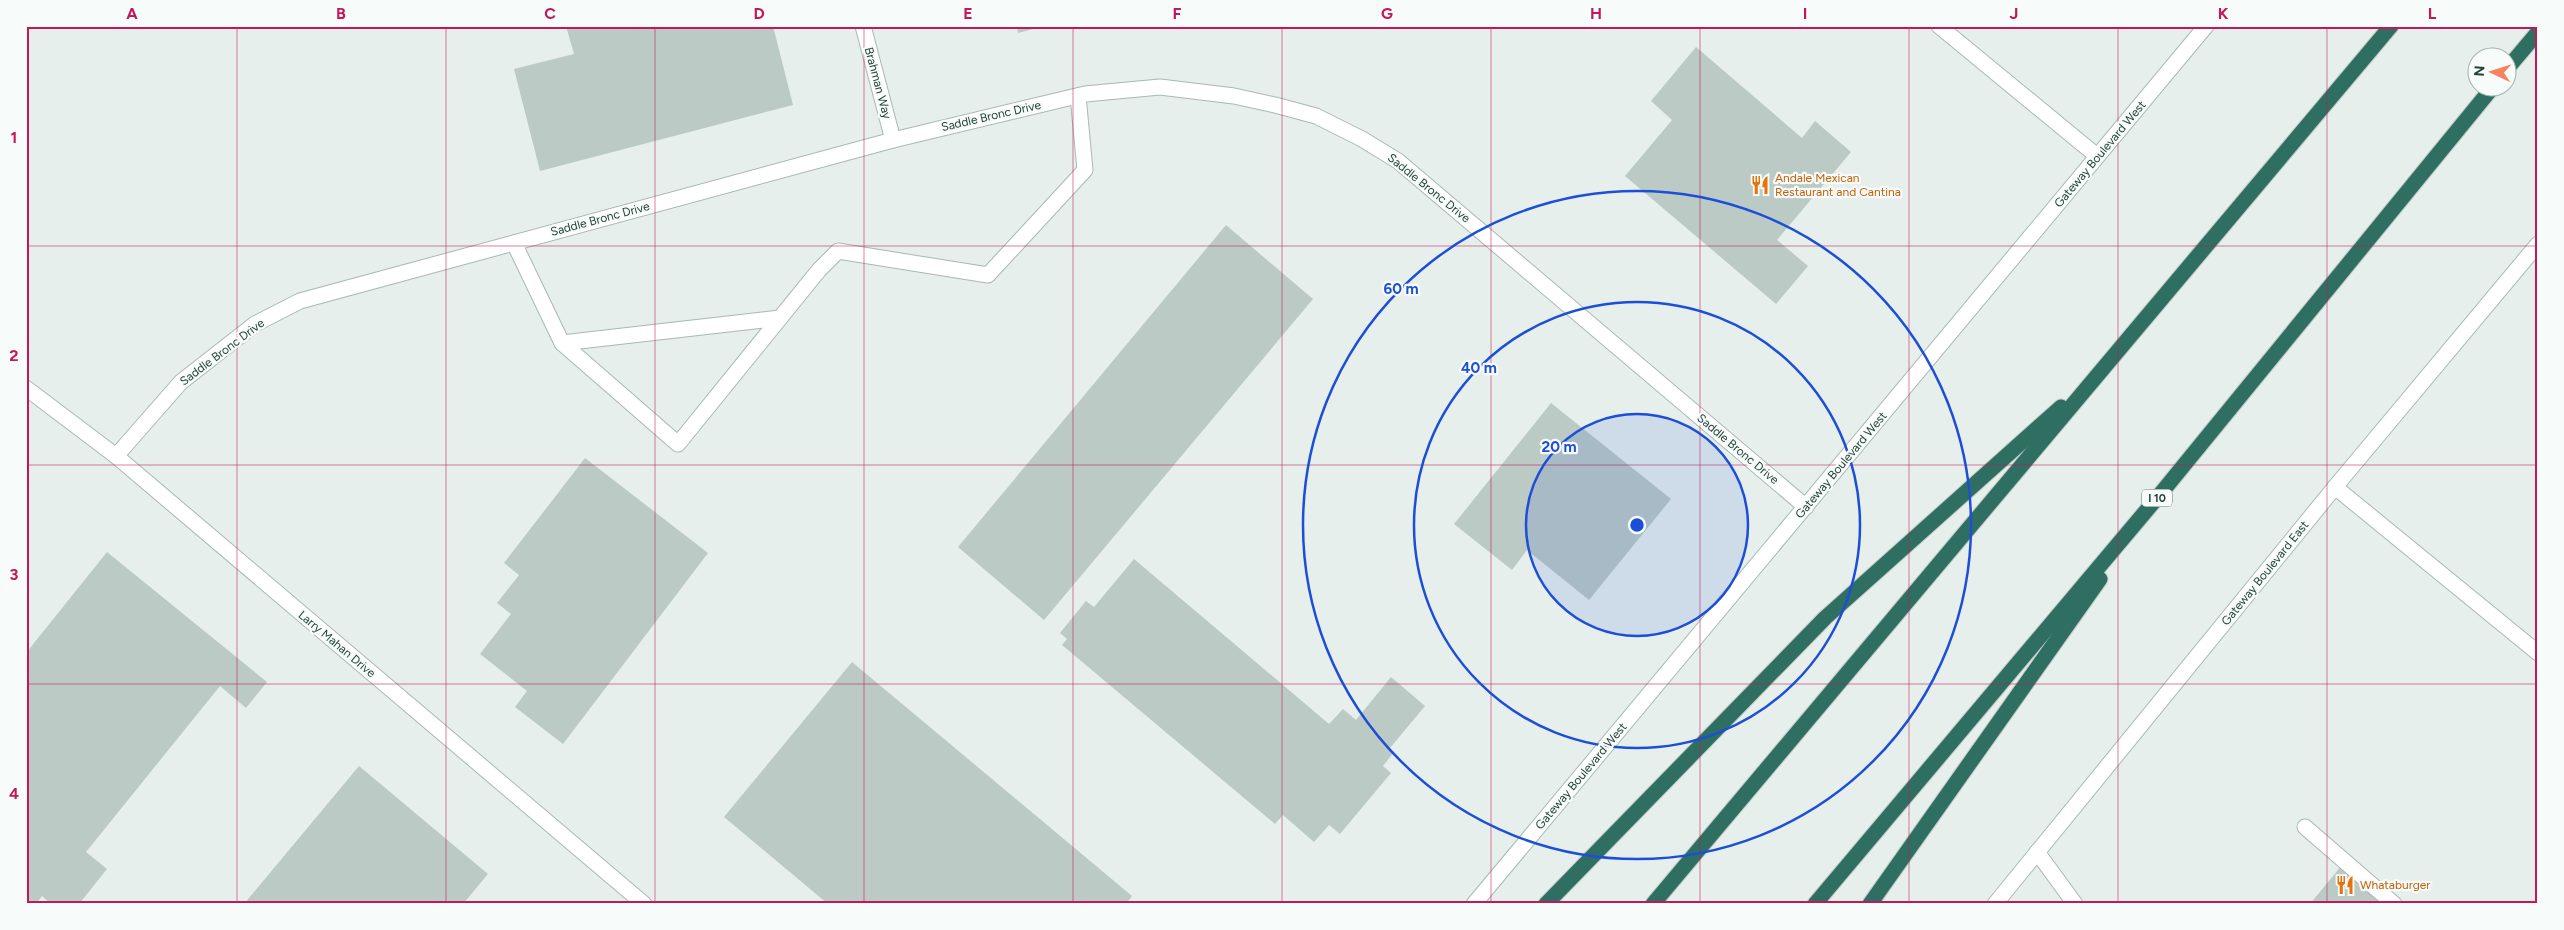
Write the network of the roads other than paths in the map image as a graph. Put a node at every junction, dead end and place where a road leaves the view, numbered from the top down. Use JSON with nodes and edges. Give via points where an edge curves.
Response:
{"nodes":[{"id":1,"x":863,"y":26,"type":"edge"},
{"id":2,"x":1939,"y":26,"type":"edge"},
{"id":3,"x":2206,"y":26,"type":"edge"},
{"id":4,"x":2391,"y":26,"type":"edge"},
{"id":5,"x":2538,"y":32,"type":"edge"},
{"id":6,"x":2516,"y":58,"type":"edge"},
{"id":7,"x":1078,"y":96,"type":"junction"},
{"id":8,"x":2484,"y":98,"type":"edge"},
{"id":9,"x":893,"y":140,"type":"junction"},
{"id":10,"x":2097,"y":156,"type":"junction"},
{"id":11,"x":514,"y":243,"type":"junction"},
{"id":12,"x":2538,"y":244,"type":"edge"},
{"id":13,"x":780,"y":318,"type":"junction"},
{"id":14,"x":562,"y":343,"type":"junction"},
{"id":15,"x":2102,"y":371,"type":"junction"},
{"id":16,"x":26,"y":388,"type":"edge"},
{"id":17,"x":116,"y":456,"type":"junction"},
{"id":18,"x":2335,"y":487,"type":"junction"},
{"id":19,"x":2162,"y":492,"type":"junction"},
{"id":20,"x":1806,"y":507,"type":"junction"},
{"id":21,"x":2538,"y":653,"type":"edge"},
{"id":22,"x":2305,"y":827,"type":"dead end"},
{"id":23,"x":2037,"y":852,"type":"junction"},
{"id":24,"x":644,"y":904,"type":"edge"},
{"id":25,"x":1474,"y":904,"type":"edge"},
{"id":26,"x":1546,"y":904,"type":"edge"},
{"id":27,"x":1653,"y":904,"type":"edge"},
{"id":28,"x":1815,"y":904,"type":"edge"},
{"id":29,"x":1870,"y":904,"type":"edge"},
{"id":30,"x":1995,"y":904,"type":"edge"},
{"id":31,"x":2075,"y":904,"type":"edge"},
{"id":32,"x":2394,"y":904,"type":"edge"}],
"edges":[{"from":1,"to":9,"type":"street","name":"Brahman Way"},
{"from":2,"to":10,"type":"street"},
{"from":3,"to":10,"type":"street","name":"Gateway Boulevard West"},
{"from":4,"to":15,"type":"highway"},
{"from":5,"to":6,"type":"highway"},
{"from":7,"to":9,"type":"street","name":"Saddle Bronc Drive"},
{"from":7,"to":13,"type":"street","via":[[1085,170],[988,275],[838,251]]},
{"from":7,"to":20,"type":"street","name":"Saddle Bronc Drive","via":[[1160,87],[1234,96],[1316,116],[1362,139],[1398,161]]},
{"from":8,"to":19,"type":"highway","number":"I 10"},
{"from":9,"to":11,"type":"street","name":"Saddle Bronc Drive"},
{"from":10,"to":20,"type":"street","name":"Gateway Boulevard West"},
{"from":11,"to":14,"type":"street"},
{"from":11,"to":17,"type":"street","name":"Saddle Bronc Drive","via":[[300,301],[255,324],[181,382]]},
{"from":12,"to":18,"type":"street","name":"Gateway Boulevard East"},
{"from":13,"to":14,"type":"street"},
{"from":13,"to":14,"type":"street","via":[[678,444]]},
{"from":15,"to":26,"type":"highway","via":[[1825,618]]},
{"from":15,"to":27,"type":"highway"},
{"from":16,"to":17,"type":"street","name":"Larry Mahan Drive"},
{"from":17,"to":24,"type":"street","name":"Larry Mahan Drive"},
{"from":18,"to":21,"type":"street"},
{"from":18,"to":23,"type":"street","name":"Gateway Boulevard East"},
{"from":19,"to":28,"type":"highway","number":"I 10"},
{"from":19,"to":29,"type":"highway"},
{"from":20,"to":25,"type":"street","name":"Gateway Boulevard West"},
{"from":22,"to":32,"type":"street"},
{"from":23,"to":30,"type":"street","name":"Gateway Boulevard East"},
{"from":23,"to":31,"type":"street"}]}
